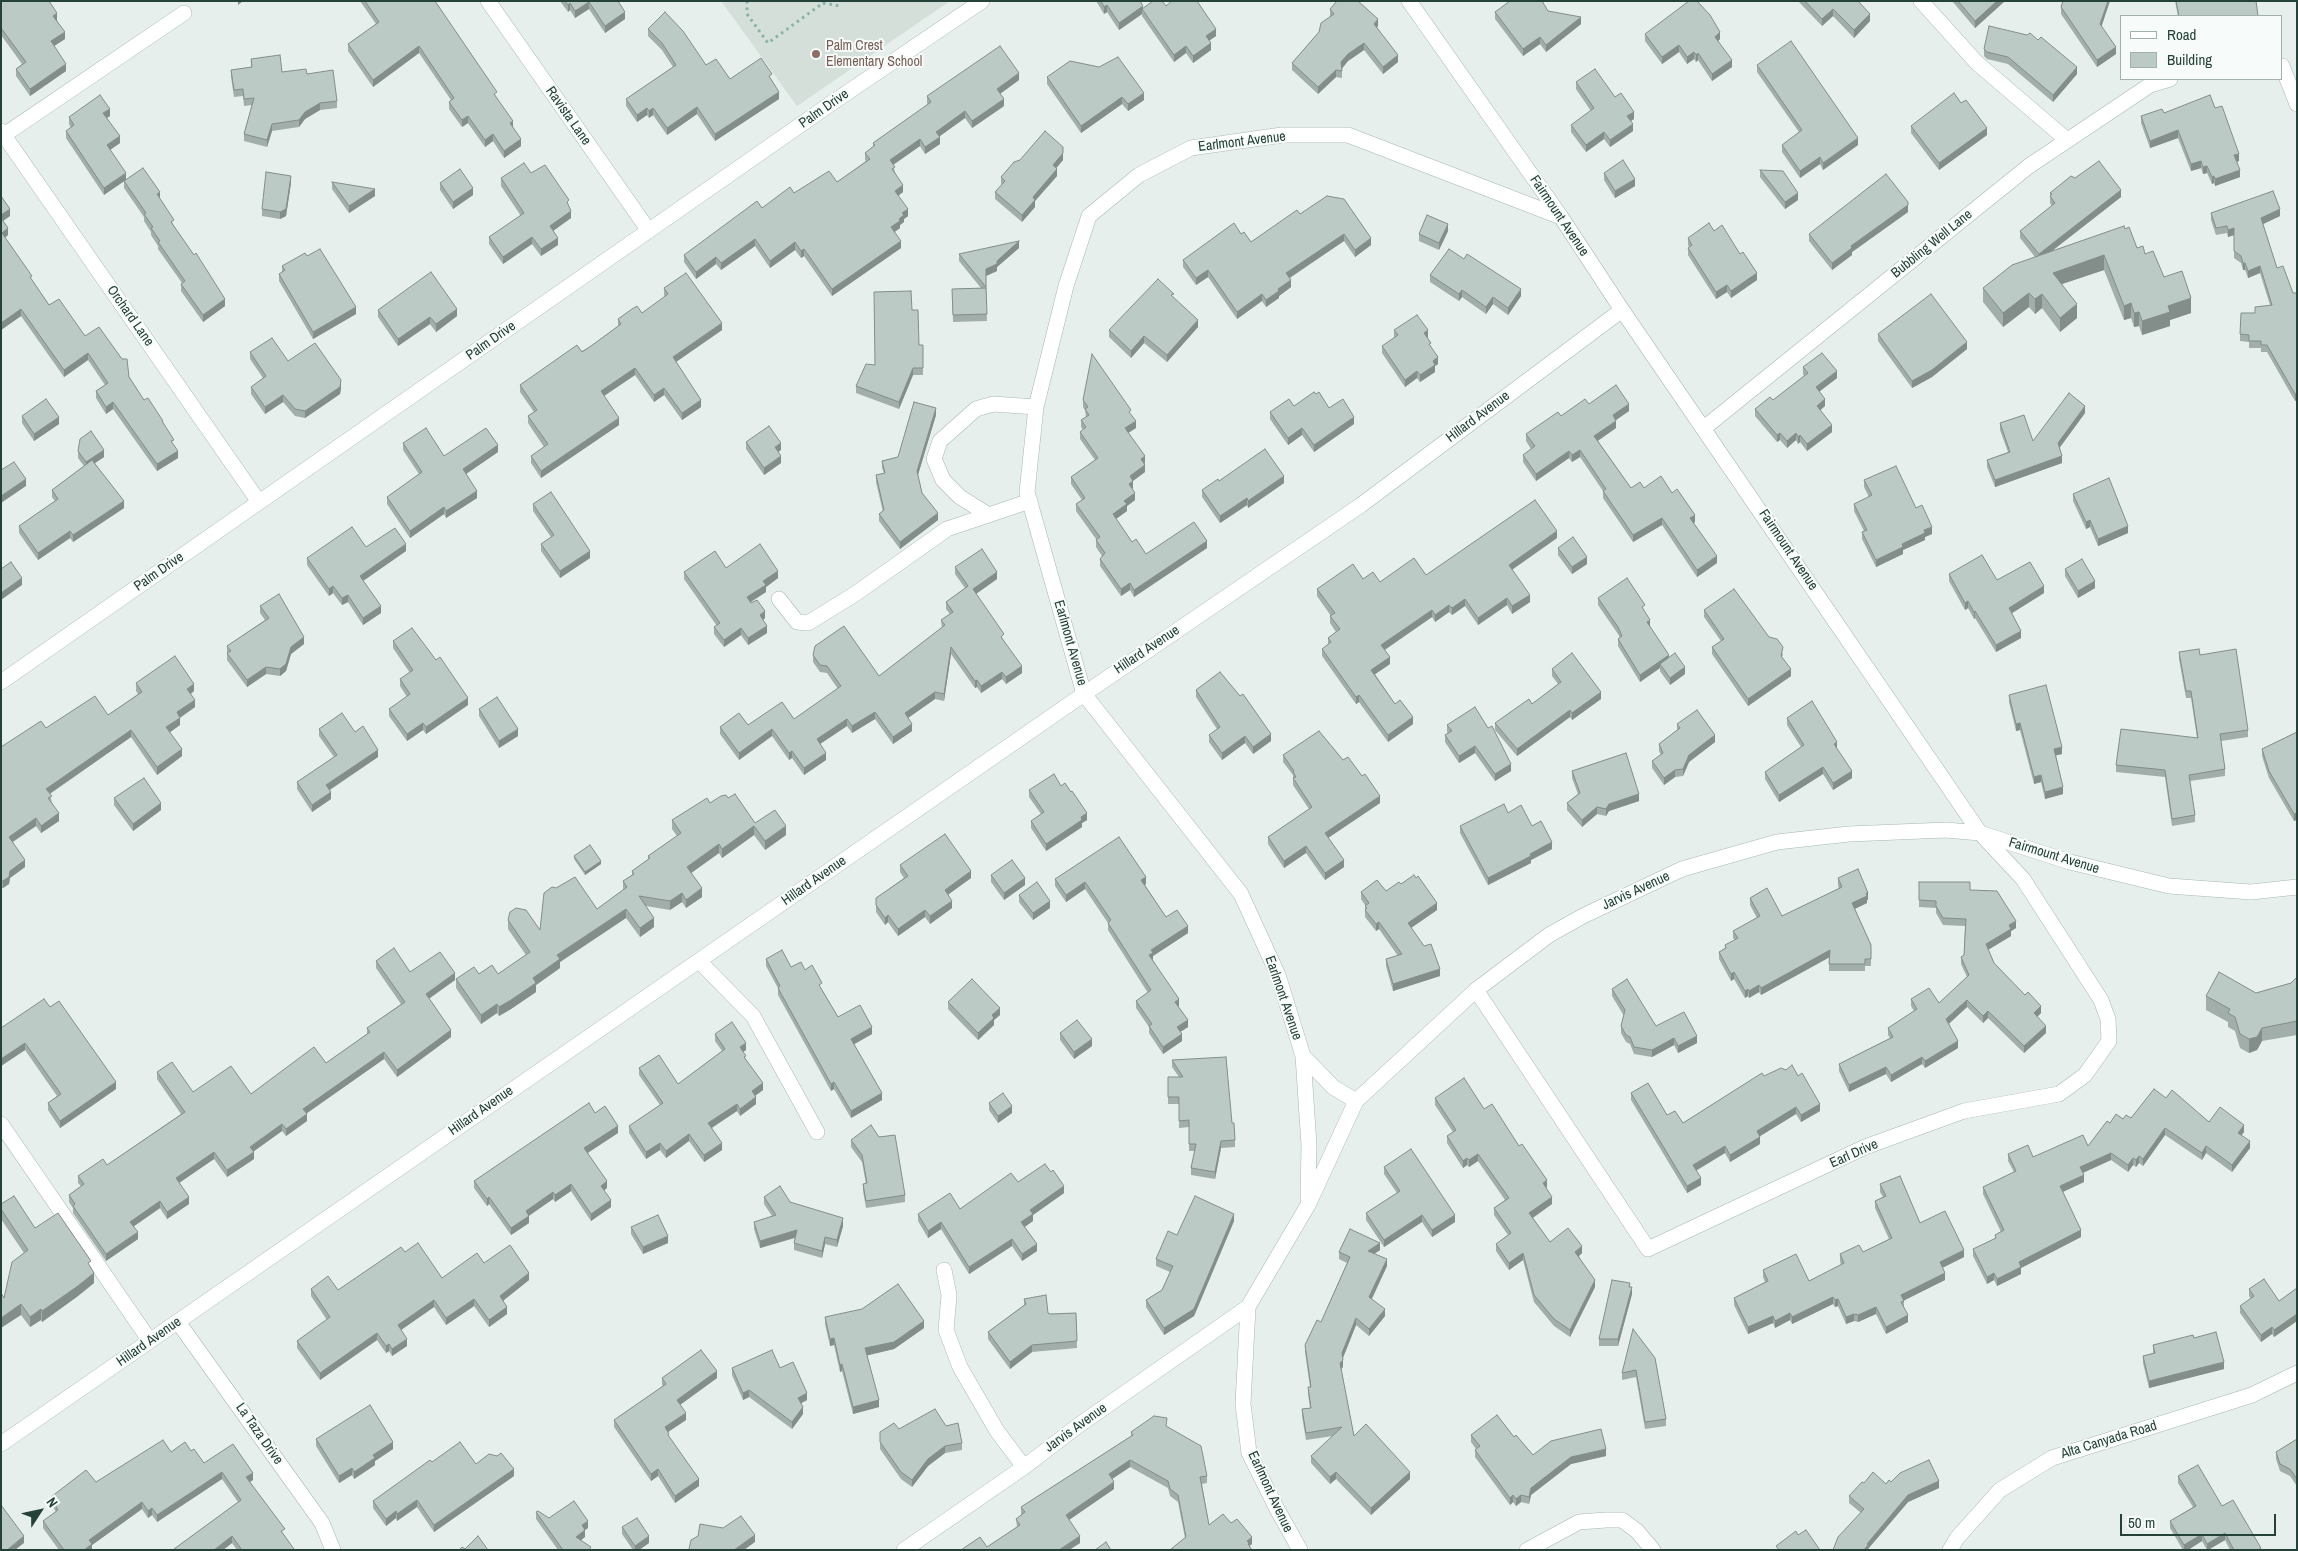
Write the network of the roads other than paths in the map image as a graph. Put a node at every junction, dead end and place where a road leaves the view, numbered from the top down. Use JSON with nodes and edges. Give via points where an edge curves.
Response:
{"nodes":[{"id":1,"x":488,"y":1,"type":"edge"},
{"id":2,"x":982,"y":1,"type":"edge"},
{"id":3,"x":1409,"y":1,"type":"edge"},
{"id":4,"x":1921,"y":1,"type":"edge"},
{"id":5,"x":184,"y":13,"type":"dead end"},
{"id":6,"x":2283,"y":69,"type":"edge"},
{"id":7,"x":2167,"y":80,"type":"edge"},
{"id":8,"x":2297,"y":104,"type":"edge"},
{"id":9,"x":2,"y":133,"type":"edge"},
{"id":10,"x":2067,"y":140,"type":"junction"},
{"id":11,"x":1562,"y":218,"type":"junction"},
{"id":12,"x":648,"y":231,"type":"junction"},
{"id":13,"x":1622,"y":310,"type":"junction"},
{"id":14,"x":1036,"y":407,"type":"junction"},
{"id":15,"x":1704,"y":428,"type":"junction"},
{"id":16,"x":259,"y":502,"type":"junction"},
{"id":17,"x":1030,"y":502,"type":"junction"},
{"id":18,"x":987,"y":514,"type":"junction"},
{"id":19,"x":779,"y":599,"type":"dead end"},
{"id":20,"x":1,"y":682,"type":"edge"},
{"id":21,"x":1084,"y":694,"type":"junction"},
{"id":22,"x":1980,"y":833,"type":"junction"},
{"id":23,"x":2297,"y":887,"type":"edge"},
{"id":24,"x":699,"y":961,"type":"junction"},
{"id":25,"x":1476,"y":990,"type":"junction"},
{"id":26,"x":1302,"y":1056,"type":"junction"},
{"id":27,"x":1356,"y":1101,"type":"junction"},
{"id":28,"x":1,"y":1124,"type":"edge"},
{"id":29,"x":817,"y":1132,"type":"dead end"},
{"id":30,"x":1308,"y":1205,"type":"junction"},
{"id":31,"x":944,"y":1270,"type":"dead end"},
{"id":32,"x":1248,"y":1307,"type":"junction"},
{"id":33,"x":178,"y":1322,"type":"junction"},
{"id":34,"x":150,"y":1341,"type":"junction"},
{"id":35,"x":2297,"y":1373,"type":"edge"},
{"id":36,"x":1,"y":1444,"type":"edge"},
{"id":37,"x":1024,"y":1467,"type":"junction"},
{"id":38,"x":334,"y":1550,"type":"edge"},
{"id":39,"x":904,"y":1550,"type":"edge"},
{"id":40,"x":1300,"y":1550,"type":"edge"},
{"id":41,"x":1527,"y":1550,"type":"edge"},
{"id":42,"x":1652,"y":1550,"type":"edge"},
{"id":43,"x":1950,"y":1550,"type":"edge"}],
"edges":[{"from":1,"to":12,"type":"street","name":"Ravista Lane"},
{"from":2,"to":12,"type":"street","name":"Palm Drive"},
{"from":3,"to":11,"type":"street","name":"Fairmount Avenue"},
{"from":4,"to":10,"type":"street","via":[[1977,63]]},
{"from":5,"to":9,"type":"street"},
{"from":6,"to":8,"type":"street"},
{"from":7,"to":10,"type":"street","name":"Bubbling Well Lane","via":[[2150,85]]},
{"from":9,"to":16,"type":"street","name":"Orchard Lane"},
{"from":10,"to":15,"type":"street","name":"Bubbling Well Lane","via":[[2029,166]]},
{"from":11,"to":13,"type":"street","name":"Fairmount Avenue"},
{"from":11,"to":14,"type":"street","name":"Earlmont Avenue","via":[[1348,135],[1282,136],[1191,148],[1139,175],[1089,216],[1066,286]]},
{"from":12,"to":16,"type":"street","name":"Palm Drive"},
{"from":13,"to":15,"type":"street","name":"Fairmount Avenue"},
{"from":13,"to":21,"type":"street","name":"Hillard Avenue","via":[[1361,505]]},
{"from":14,"to":17,"type":"street","name":"Earlmont Avenue","via":[[1027,492]]},
{"from":14,"to":18,"type":"street","via":[[993,404],[976,409],[940,441],[934,459],[943,480],[960,497]]},
{"from":15,"to":22,"type":"street","name":"Fairmount Avenue"},
{"from":16,"to":20,"type":"street","name":"Palm Drive"},
{"from":17,"to":18,"type":"street"},
{"from":17,"to":21,"type":"street","name":"Earlmont Avenue"},
{"from":18,"to":19,"type":"street","via":[[947,529],[808,623],[796,622]]},
{"from":21,"to":24,"type":"street","name":"Hillard Avenue"},
{"from":21,"to":26,"type":"street","name":"Earlmont Avenue","via":[[1241,894],[1278,975]]},
{"from":22,"to":23,"type":"street","name":"Fairmount Avenue","via":[[2070,862],[2169,886],[2252,892]]},
{"from":22,"to":25,"type":"street","name":"Jarvis Avenue","via":[[1946,830],[1878,832],[1786,841],[1682,869],[1549,935]]},
{"from":22,"to":25,"type":"street","name":"Earl Drive","via":[[2023,880],[2101,1000],[2108,1019],[2110,1041],[2085,1075],[2058,1094],[1964,1111],[1865,1147],[1648,1249]]},
{"from":24,"to":29,"type":"street","via":[[753,1016]]},
{"from":24,"to":33,"type":"street","name":"Hillard Avenue"},
{"from":25,"to":27,"type":"street","name":"Jarvis Avenue"},
{"from":26,"to":27,"type":"street","name":"Earlmont Avenue","via":[[1332,1087]]},
{"from":26,"to":30,"type":"street"},
{"from":27,"to":30,"type":"street","name":"Earlmont Avenue"},
{"from":28,"to":34,"type":"street"},
{"from":30,"to":32,"type":"street","name":"Earlmont Avenue"},
{"from":31,"to":37,"type":"street","via":[[949,1295],[946,1330],[960,1367],[997,1430]]},
{"from":32,"to":37,"type":"street","name":"Jarvis Avenue","via":[[1079,1424]]},
{"from":32,"to":40,"type":"street","name":"Earlmont Avenue","via":[[1243,1404],[1249,1453]]},
{"from":33,"to":34,"type":"street","name":"Hillard Avenue"},
{"from":33,"to":38,"type":"street","name":"La Taza Drive","via":[[322,1523]]},
{"from":34,"to":36,"type":"street","name":"Hillard Avenue"},
{"from":35,"to":43,"type":"street","name":"Alta Canyada Road","via":[[2252,1395],[2052,1458],[2000,1490]]},
{"from":37,"to":39,"type":"street","name":"Jarvis Avenue"},
{"from":41,"to":42,"type":"street","via":[[1579,1522],[1622,1520],[1637,1531]]}]}
